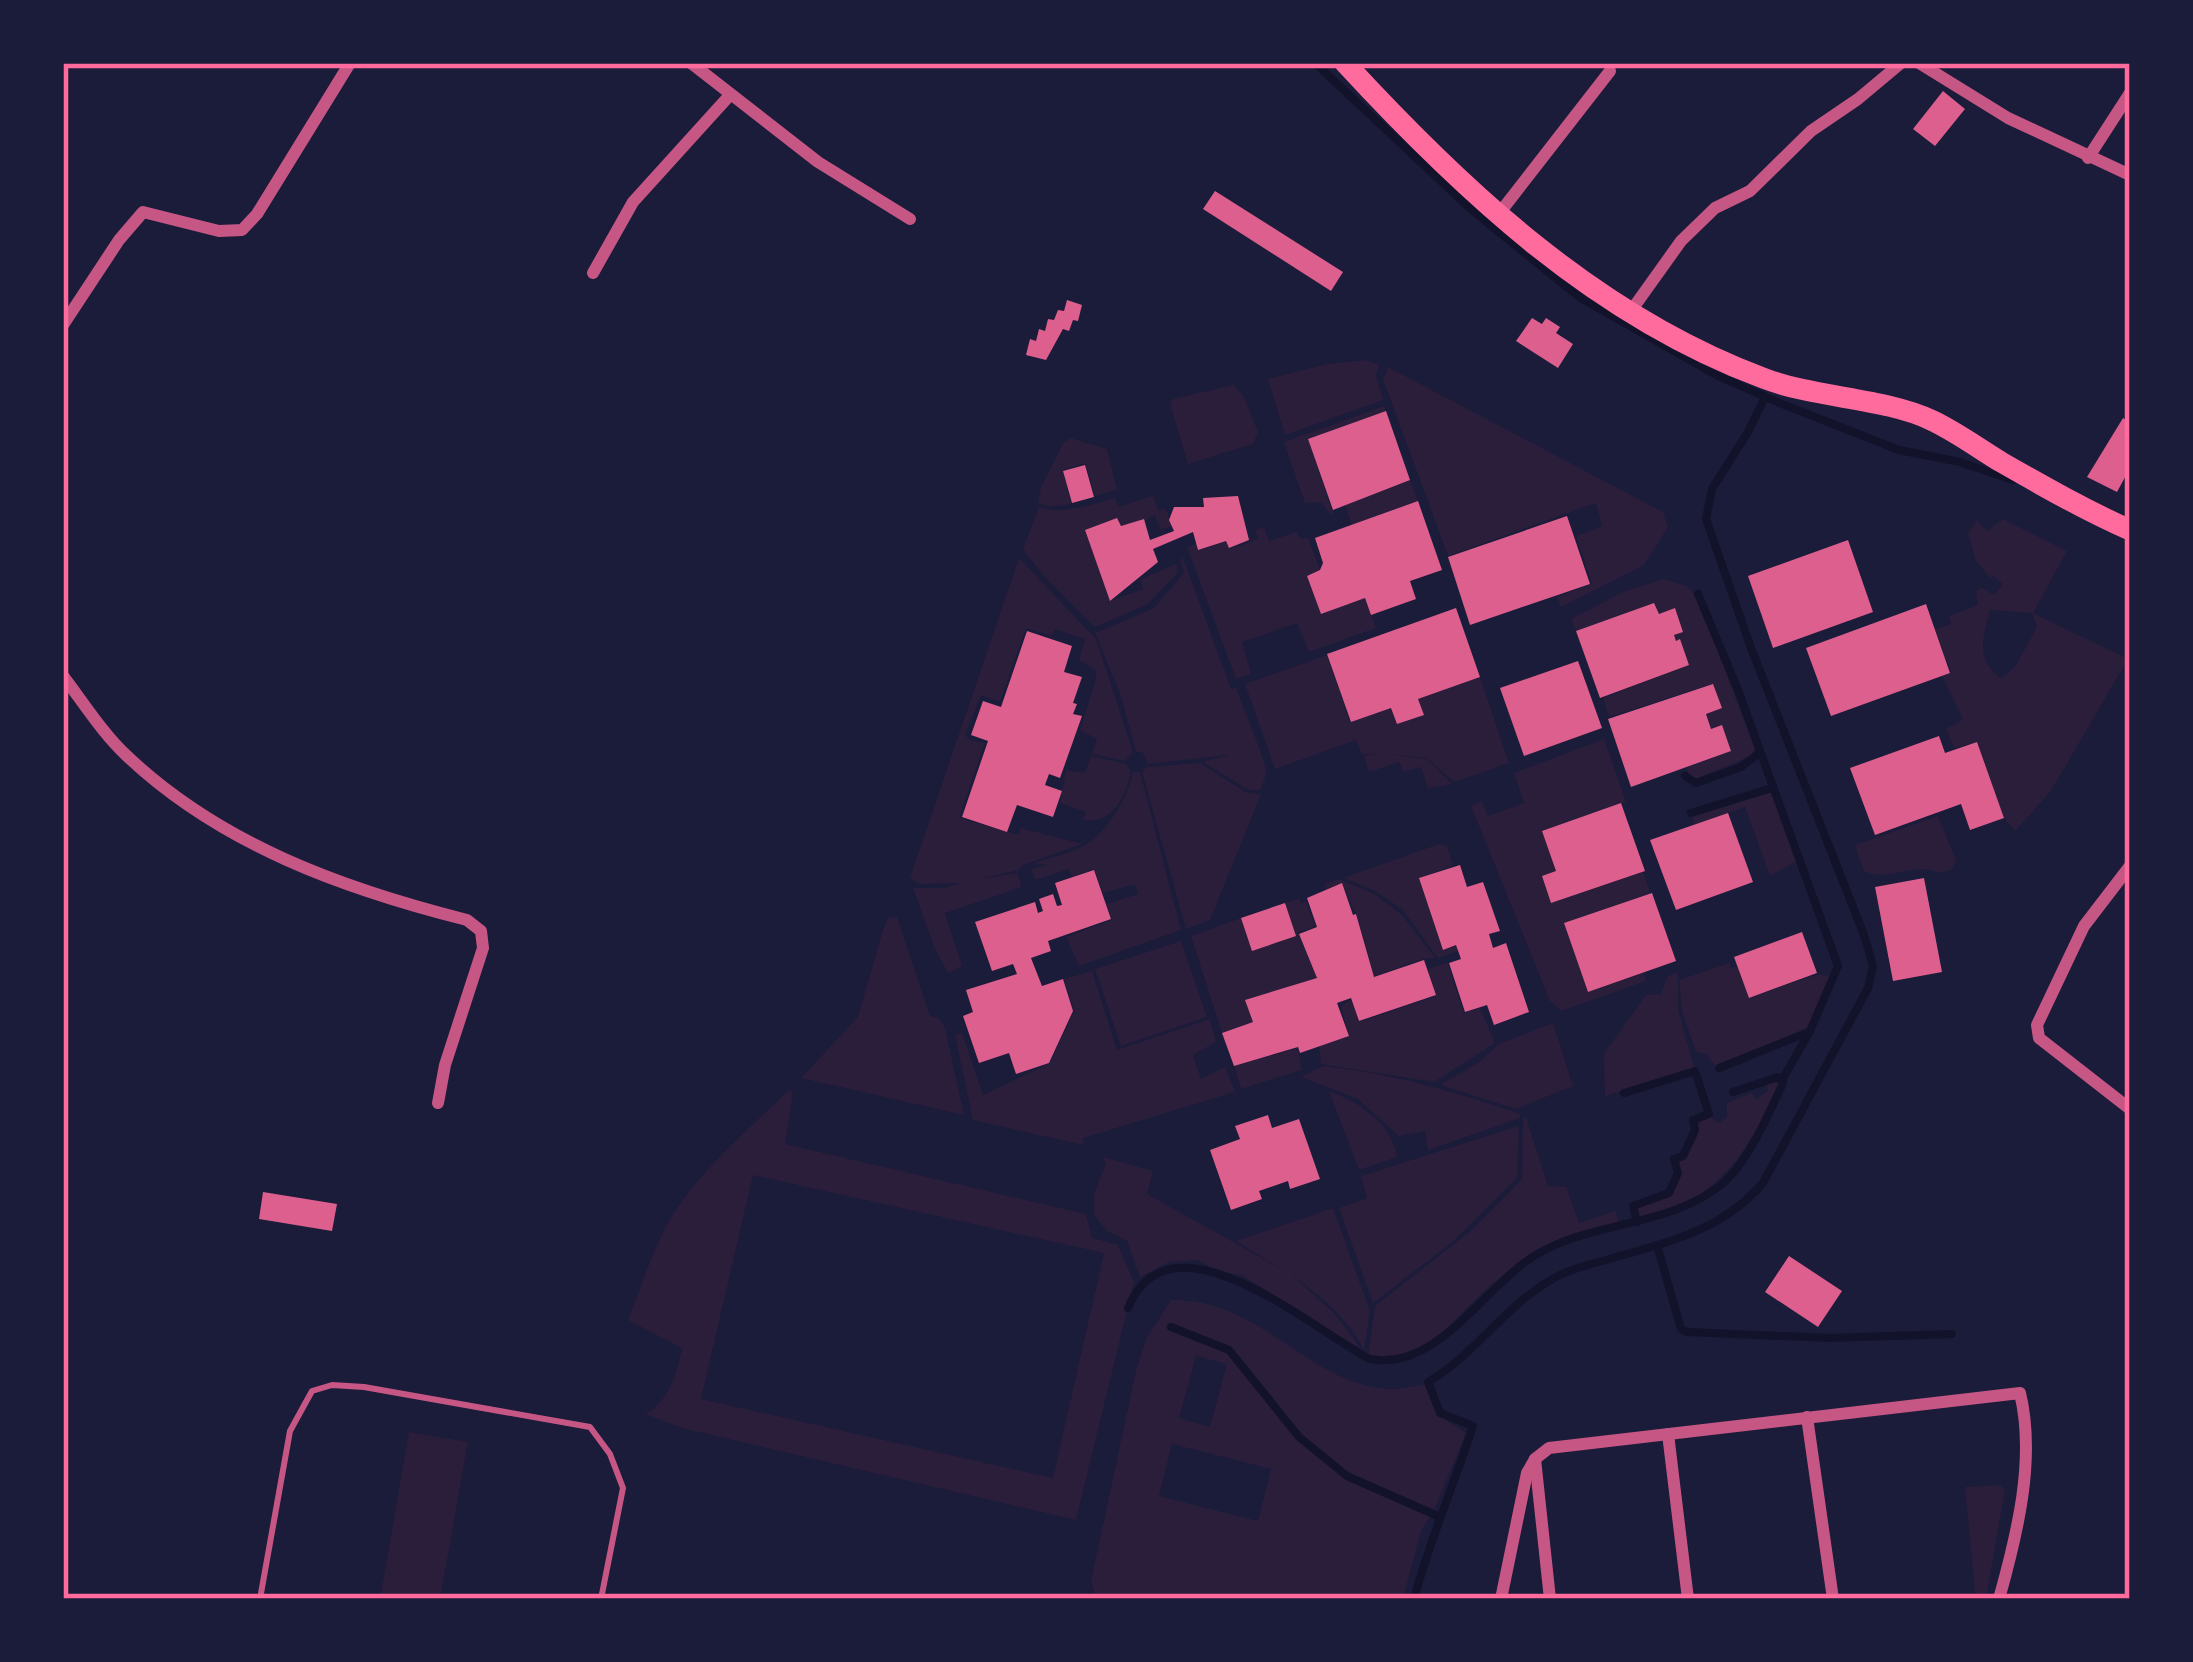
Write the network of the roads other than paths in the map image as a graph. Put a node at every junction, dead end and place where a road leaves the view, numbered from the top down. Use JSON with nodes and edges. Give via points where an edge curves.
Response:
{"nodes":[{"id":1,"x":350,"y":63,"type":"edge"},
{"id":2,"x":691,"y":63,"type":"edge"},
{"id":3,"x":1345,"y":63,"type":"edge"},
{"id":4,"x":1901,"y":63,"type":"edge"},
{"id":5,"x":1919,"y":63,"type":"edge"},
{"id":6,"x":1610,"y":71,"type":"dead end"},
{"id":7,"x":2130,"y":93,"type":"edge"},
{"id":8,"x":730,"y":95,"type":"junction"},
{"id":9,"x":2089,"y":158,"type":"junction"},
{"id":10,"x":2130,"y":175,"type":"edge"},
{"id":11,"x":1498,"y":215,"type":"junction"},
{"id":12,"x":910,"y":219,"type":"dead end"},
{"id":13,"x":593,"y":273,"type":"dead end"},
{"id":14,"x":1631,"y":311,"type":"junction"},
{"id":15,"x":63,"y":325,"type":"edge"},
{"id":16,"x":2130,"y":530,"type":"edge"},
{"id":17,"x":63,"y":676,"type":"edge"},
{"id":18,"x":2130,"y":866,"type":"edge"},
{"id":19,"x":437,"y":1103,"type":"dead end"},
{"id":20,"x":2130,"y":1108,"type":"edge"},
{"id":21,"x":1808,"y":1417,"type":"junction"},
{"id":22,"x":1668,"y":1434,"type":"junction"},
{"id":23,"x":1535,"y":1459,"type":"junction"},
{"id":24,"x":260,"y":1599,"type":"edge"},
{"id":25,"x":601,"y":1599,"type":"edge"},
{"id":26,"x":1502,"y":1599,"type":"edge"},
{"id":27,"x":1550,"y":1599,"type":"edge"},
{"id":28,"x":1688,"y":1599,"type":"edge"},
{"id":29,"x":1833,"y":1599,"type":"edge"},
{"id":30,"x":1999,"y":1599,"type":"edge"}],
"edges":[{"from":1,"to":15,"type":"street","via":[[242,230],[143,212]]},
{"from":2,"to":8,"type":"street"},
{"from":3,"to":11,"type":"main road"},
{"from":4,"to":14,"type":"street","via":[[1811,130],[1750,191],[1715,208]]},
{"from":5,"to":9,"type":"street"},
{"from":6,"to":11,"type":"street"},
{"from":7,"to":9,"type":"street"},
{"from":8,"to":12,"type":"street"},
{"from":8,"to":13,"type":"street","via":[[633,202]]},
{"from":9,"to":10,"type":"street"},
{"from":11,"to":14,"type":"main road"},
{"from":14,"to":16,"type":"main road","via":[[1758,377],[1925,417]]},
{"from":17,"to":19,"type":"street","via":[[124,754],[218,826],[341,885],[467,920],[481,931],[483,948]]},
{"from":18,"to":20,"type":"street","via":[[2084,926],[2037,1025],[2039,1039]]},
{"from":21,"to":22,"type":"street"},
{"from":21,"to":29,"type":"street"},
{"from":21,"to":30,"type":"street","via":[[2020,1393],[2025,1475]]},
{"from":22,"to":23,"type":"street","via":[[1561,1444]]},
{"from":22,"to":28,"type":"street"},
{"from":23,"to":26,"type":"street"},
{"from":23,"to":27,"type":"street"},
{"from":24,"to":25,"type":"lane","via":[[290,1430],[312,1391],[332,1385],[590,1427],[622,1488]]}]}
